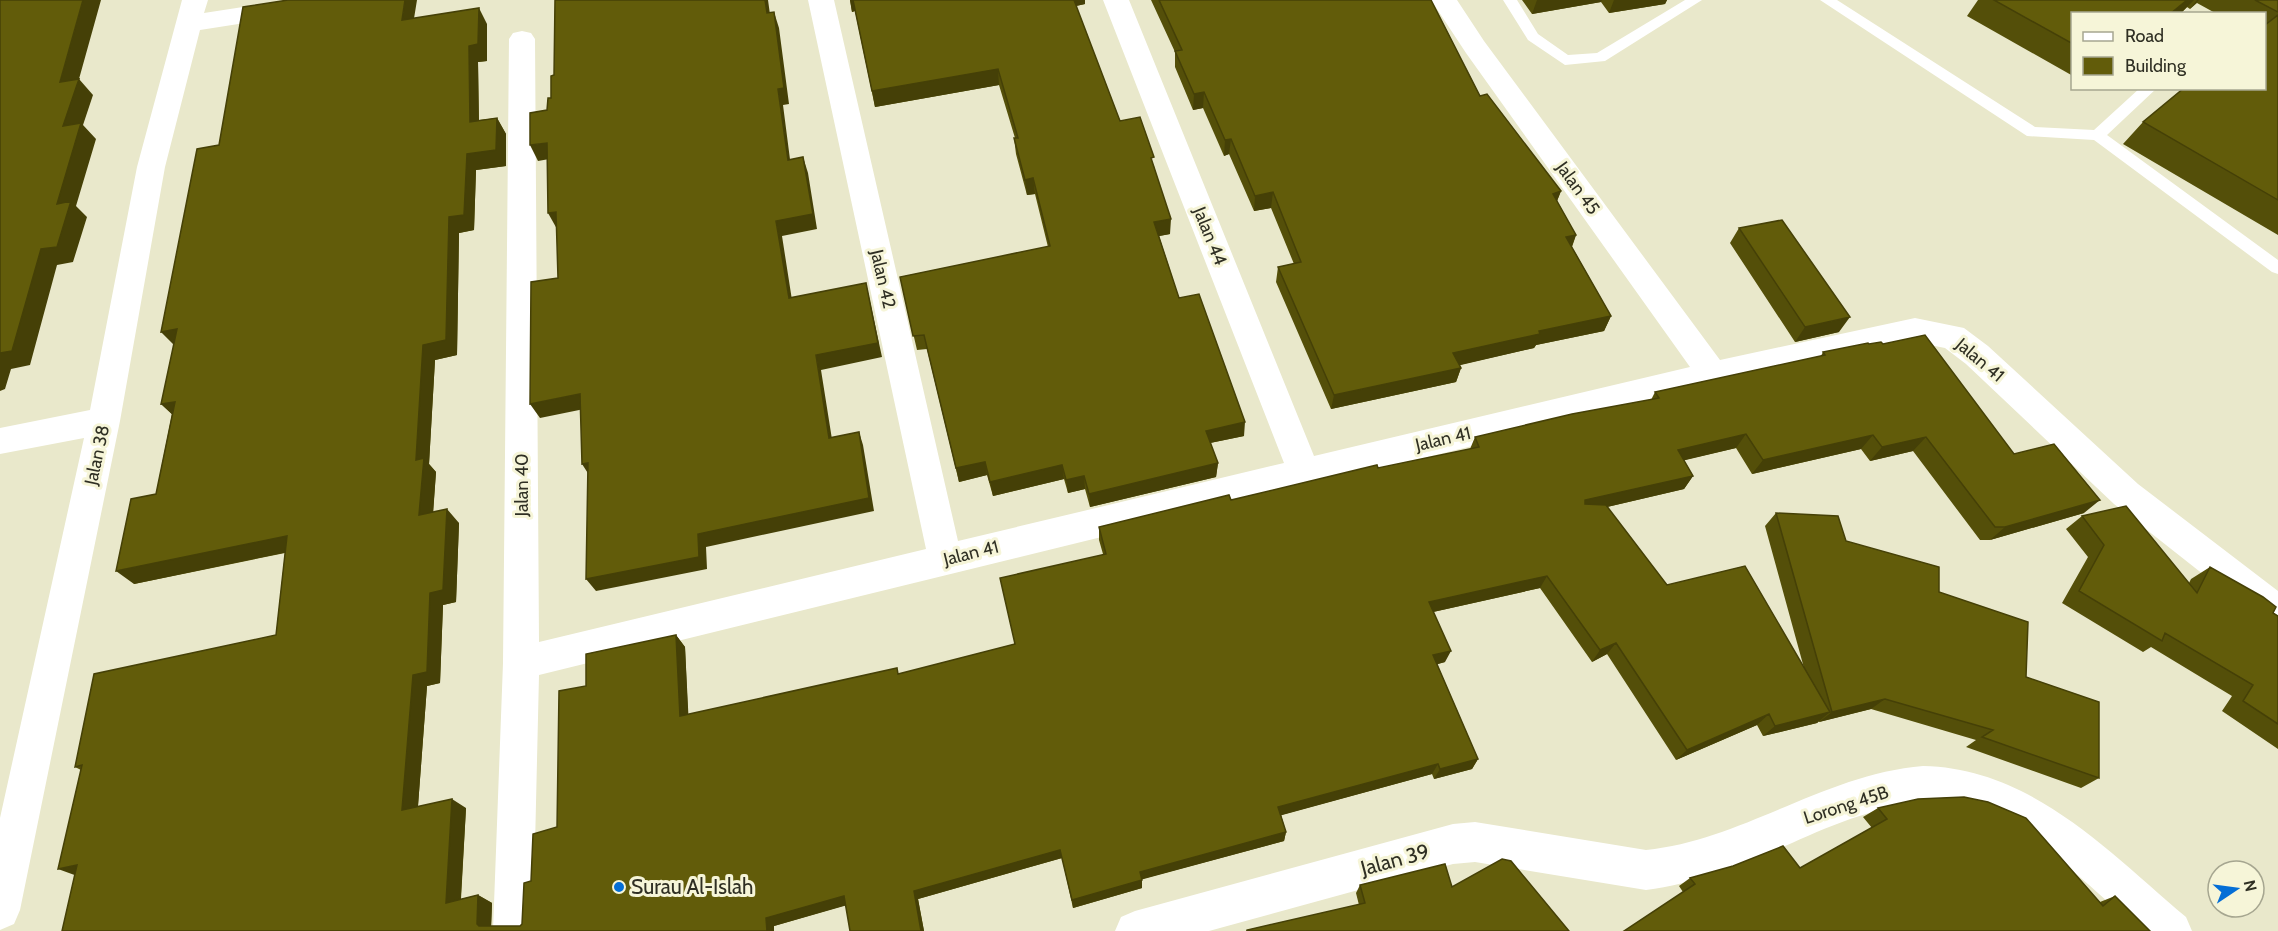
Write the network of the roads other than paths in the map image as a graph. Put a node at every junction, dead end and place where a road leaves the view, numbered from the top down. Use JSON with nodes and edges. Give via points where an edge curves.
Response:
{"nodes":[{"id":1,"x":340,"y":0,"type":"edge"},
{"id":2,"x":821,"y":0,"type":"edge"},
{"id":3,"x":1116,"y":0,"type":"edge"},
{"id":4,"x":1444,"y":0,"type":"edge"},
{"id":5,"x":1510,"y":0,"type":"edge"},
{"id":6,"x":1694,"y":0,"type":"edge"},
{"id":7,"x":1827,"y":0,"type":"edge"},
{"id":8,"x":192,"y":12,"type":"edge"},
{"id":9,"x":522,"y":39,"type":"dead end"},
{"id":10,"x":2148,"y":90,"type":"edge"},
{"id":11,"x":2097,"y":135,"type":"junction"},
{"id":12,"x":2278,"y":268,"type":"edge"},
{"id":13,"x":1713,"y":374,"type":"junction"},
{"id":14,"x":104,"y":421,"type":"junction"},
{"id":15,"x":0,"y":441,"type":"edge"},
{"id":16,"x":1304,"y":472,"type":"junction"},
{"id":17,"x":945,"y":559,"type":"junction"},
{"id":18,"x":2278,"y":612,"type":"edge"},
{"id":19,"x":521,"y":663,"type":"junction"},
{"id":20,"x":14,"y":783,"type":"edge"},
{"id":21,"x":1660,"y":869,"type":"joint"},
{"id":22,"x":0,"y":910,"type":"edge"},
{"id":23,"x":513,"y":931,"type":"edge"},
{"id":24,"x":1135,"y":931,"type":"edge"},
{"id":25,"x":2172,"y":931,"type":"edge"}],
"edges":[{"from":1,"to":8,"type":"street"},
{"from":2,"to":17,"type":"street","name":"Jalan 42"},
{"from":3,"to":16,"type":"street","name":"Jalan 44"},
{"from":4,"to":13,"type":"street","name":"Jalan 45"},
{"from":5,"to":6,"type":"lane","via":[[1533,37],[1565,60],[1600,58]]},
{"from":7,"to":11,"type":"lane","via":[[2032,132]]},
{"from":8,"to":14,"type":"street","name":"Jalan 38","via":[[150,167]]},
{"from":9,"to":19,"type":"street","name":"Jalan 40"},
{"from":10,"to":11,"type":"lane"},
{"from":11,"to":12,"type":"lane"},
{"from":13,"to":16,"type":"street","name":"Jalan 41"},
{"from":13,"to":18,"type":"street","name":"Jalan 41","via":[[1915,330],[1953,337],[2126,494]]},
{"from":14,"to":15,"type":"street"},
{"from":14,"to":20,"type":"street","name":"Jalan 38"},
{"from":16,"to":17,"type":"street","name":"Jalan 41"},
{"from":17,"to":19,"type":"street","name":"Jalan 41"},
{"from":19,"to":23,"type":"street","name":"Jalan 40"},
{"from":20,"to":22,"type":"street","name":"Jalan 38"},
{"from":21,"to":24,"type":"street","name":"Jalan 39","via":[[1646,870],[1495,844],[1464,843]]},
{"from":21,"to":25,"type":"street","name":"Lorong 45B","via":[[1692,863],[1850,799],[1925,784],[1959,787],[1989,794],[2022,810]]}]}
